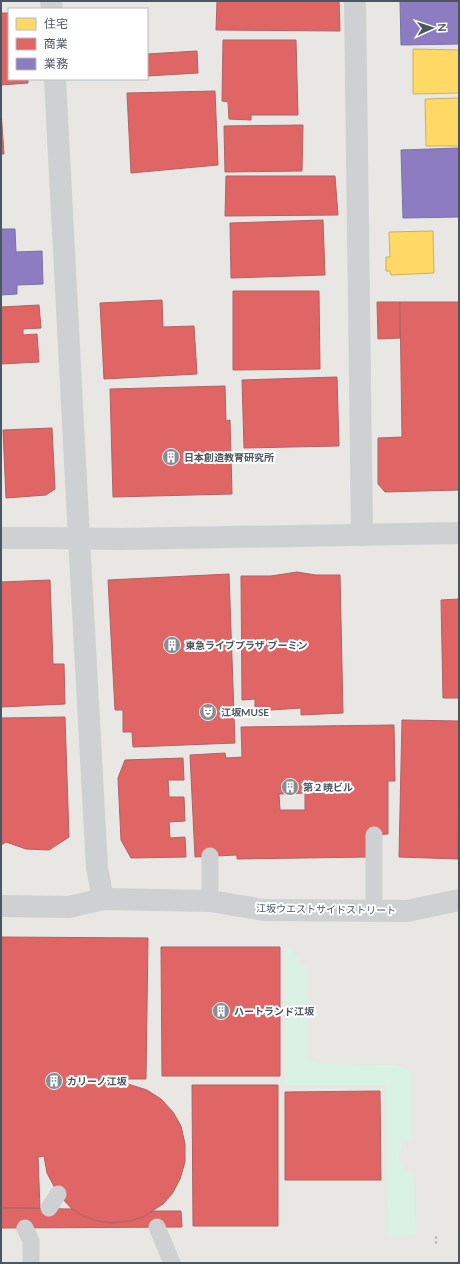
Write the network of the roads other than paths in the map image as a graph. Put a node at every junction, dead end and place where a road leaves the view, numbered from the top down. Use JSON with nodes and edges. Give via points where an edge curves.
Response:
{"nodes":[{"id":1,"x":355,"y":1,"type":"edge"},
{"id":2,"x":55,"y":80,"type":"edge"},
{"id":3,"x":459,"y":533,"type":"edge"},
{"id":4,"x":362,"y":535,"type":"junction"},
{"id":5,"x":1,"y":538,"type":"edge"},
{"id":6,"x":80,"y":538,"type":"junction"},
{"id":7,"x":374,"y":835,"type":"dead end"},
{"id":8,"x":210,"y":856,"type":"dead end"},
{"id":9,"x":103,"y":900,"type":"junction"},
{"id":10,"x":210,"y":900,"type":"junction"},
{"id":11,"x":459,"y":900,"type":"edge"},
{"id":12,"x":1,"y":906,"type":"edge"},
{"id":13,"x":374,"y":911,"type":"junction"},
{"id":14,"x":58,"y":1194,"type":"dead end"},
{"id":15,"x":49,"y":1208,"type":"dead end"},
{"id":16,"x":157,"y":1227,"type":"dead end"},
{"id":17,"x":31,"y":1232,"type":"dead end"},
{"id":18,"x":31,"y":1263,"type":"edge"},
{"id":19,"x":172,"y":1263,"type":"edge"}],
"edges":[{"from":1,"to":4,"type":"street"},
{"from":2,"to":6,"type":"street"},
{"from":3,"to":4,"type":"street"},
{"from":4,"to":6,"type":"street"},
{"from":5,"to":6,"type":"street"},
{"from":6,"to":9,"type":"street","via":[[97,868]]},
{"from":7,"to":13,"type":"lane"},
{"from":8,"to":10,"type":"lane"},
{"from":9,"to":10,"type":"street","name":"江坂ウエストサイドストリート"},
{"from":9,"to":12,"type":"street","name":"江坂ウエストサイドストリート","via":[[69,906]]},
{"from":10,"to":13,"type":"street","name":"江坂ウエストサイドストリート","via":[[264,910]]},
{"from":11,"to":13,"type":"street","name":"江坂ウエストサイドストリート","via":[[407,911]]},
{"from":14,"to":15,"type":"lane"},
{"from":16,"to":19,"type":"lane"},
{"from":17,"to":18,"type":"lane"}]}
